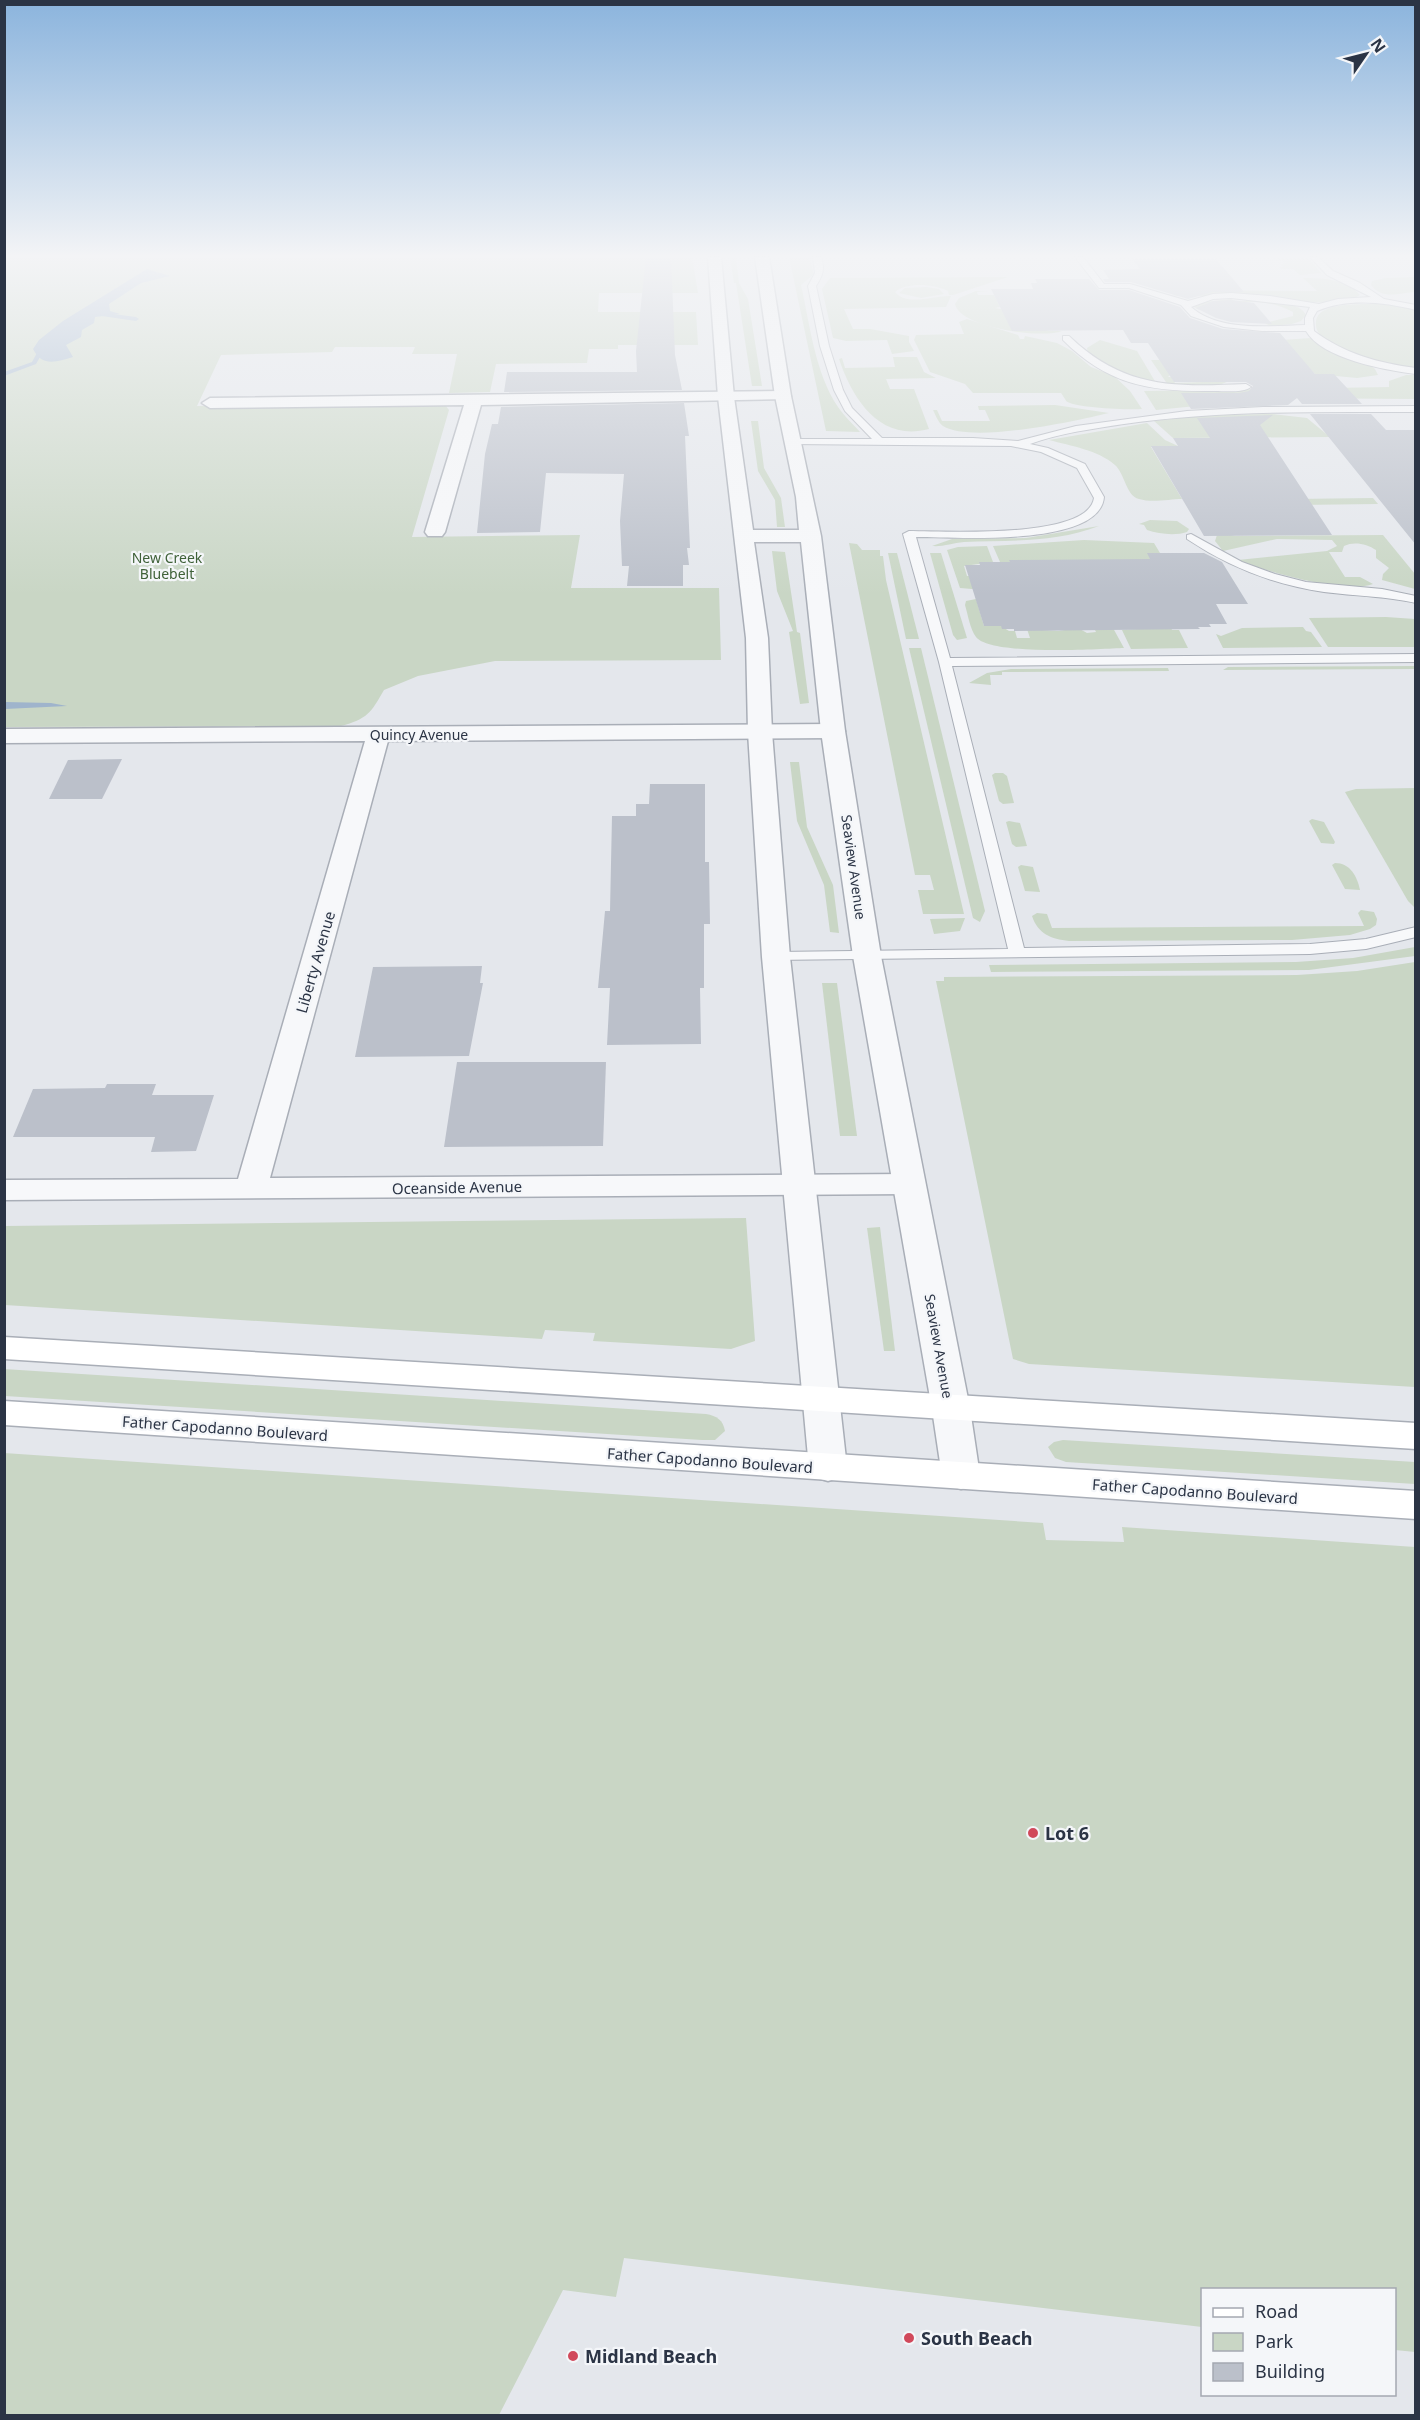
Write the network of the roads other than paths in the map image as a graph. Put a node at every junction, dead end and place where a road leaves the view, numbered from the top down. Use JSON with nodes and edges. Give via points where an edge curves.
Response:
{"nodes":[{"id":1,"x":724,"y":370,"type":"edge"},
{"id":2,"x":779,"y":370,"type":"edge"},
{"id":3,"x":832,"y":370,"type":"edge"},
{"id":4,"x":1106,"y":370,"type":"edge"},
{"id":5,"x":1395,"y":370,"type":"edge"},
{"id":6,"x":1384,"y":377,"type":"dead end"},
{"id":7,"x":1129,"y":379,"type":"junction"},
{"id":8,"x":1246,"y":387,"type":"dead end"},
{"id":9,"x":1135,"y":388,"type":"dead end"},
{"id":10,"x":783,"y":396,"type":"junction"},
{"id":11,"x":726,"y":397,"type":"junction"},
{"id":12,"x":474,"y":399,"type":"junction"},
{"id":13,"x":210,"y":403,"type":"dead end"},
{"id":14,"x":1416,"y":409,"type":"edge"},
{"id":15,"x":793,"y":442,"type":"junction"},
{"id":16,"x":879,"y":442,"type":"junction"},
{"id":17,"x":1018,"y":445,"type":"junction"},
{"id":18,"x":435,"y":532,"type":"dead end"},
{"id":19,"x":744,"y":536,"type":"junction"},
{"id":20,"x":811,"y":536,"type":"junction"},
{"id":21,"x":1191,"y":537,"type":"dead end"},
{"id":22,"x":1416,"y":600,"type":"edge"},
{"id":23,"x":1416,"y":658,"type":"edge"},
{"id":24,"x":945,"y":662,"type":"junction"},
{"id":25,"x":833,"y":731,"type":"junction"},
{"id":26,"x":760,"y":732,"type":"junction"},
{"id":27,"x":378,"y":735,"type":"junction"},
{"id":28,"x":4,"y":736,"type":"edge"},
{"id":29,"x":1416,"y":932,"type":"edge"},
{"id":30,"x":1017,"y":953,"type":"junction"},
{"id":31,"x":867,"y":956,"type":"junction"},
{"id":32,"x":776,"y":957,"type":"junction"},
{"id":33,"x":798,"y":1183,"type":"junction"},
{"id":34,"x":909,"y":1184,"type":"junction"},
{"id":35,"x":251,"y":1189,"type":"junction"},
{"id":36,"x":4,"y":1190,"type":"edge"},
{"id":37,"x":4,"y":1348,"type":"edge"},
{"id":38,"x":821,"y":1401,"type":"junction"},
{"id":39,"x":951,"y":1408,"type":"junction"},
{"id":40,"x":4,"y":1413,"type":"edge"},
{"id":41,"x":1416,"y":1437,"type":"edge"},
{"id":42,"x":828,"y":1468,"type":"junction"},
{"id":43,"x":961,"y":1476,"type":"junction"},
{"id":44,"x":1416,"y":1505,"type":"edge"}],
"edges":[{"from":1,"to":11,"type":"street"},
{"from":2,"to":10,"type":"street","name":"Seaview Avenue"},
{"from":3,"to":16,"type":"lane","via":[[845,404],[875,433]]},
{"from":4,"to":7,"type":"lane"},
{"from":5,"to":6,"type":"lane"},
{"from":7,"to":8,"type":"lane","via":[[1170,387]]},
{"from":7,"to":9,"type":"lane"},
{"from":10,"to":11,"type":"street"},
{"from":10,"to":15,"type":"street","name":"Seaview Avenue"},
{"from":11,"to":12,"type":"street"},
{"from":11,"to":19,"type":"street"},
{"from":12,"to":13,"type":"street"},
{"from":12,"to":18,"type":"street"},
{"from":14,"to":17,"type":"lane","via":[[1232,410],[1156,415],[1049,434]]},
{"from":15,"to":16,"type":"lane"},
{"from":15,"to":20,"type":"street","name":"Seaview Avenue"},
{"from":16,"to":17,"type":"lane","via":[[973,441]]},
{"from":17,"to":24,"type":"lane","via":[[1044,450],[1081,466],[1099,496],[1096,510],[1079,522],[1046,530],[909,534]]},
{"from":19,"to":20,"type":"street"},
{"from":19,"to":26,"type":"street","via":[[756,638]]},
{"from":20,"to":25,"type":"street","name":"Seaview Avenue"},
{"from":21,"to":22,"type":"lane","via":[[1233,564],[1262,575],[1304,585],[1389,593]]},
{"from":23,"to":24,"type":"lane"},
{"from":24,"to":30,"type":"lane"},
{"from":25,"to":26,"type":"street","name":"Quincy Avenue"},
{"from":25,"to":31,"type":"street","name":"Seaview Avenue"},
{"from":26,"to":27,"type":"street","name":"Quincy Avenue"},
{"from":26,"to":32,"type":"street"},
{"from":27,"to":28,"type":"street","name":"Quincy Avenue"},
{"from":27,"to":35,"type":"street","name":"Liberty Avenue"},
{"from":29,"to":30,"type":"lane","via":[[1366,944],[1311,949]]},
{"from":30,"to":31,"type":"lane"},
{"from":31,"to":32,"type":"lane"},
{"from":31,"to":34,"type":"street","name":"Seaview Avenue"},
{"from":32,"to":33,"type":"street"},
{"from":33,"to":34,"type":"street","name":"Oceanside Avenue"},
{"from":33,"to":35,"type":"street","name":"Oceanside Avenue"},
{"from":33,"to":38,"type":"street"},
{"from":34,"to":39,"type":"street","name":"Seaview Avenue"},
{"from":35,"to":36,"type":"street","name":"Oceanside Avenue"},
{"from":37,"to":38,"type":"main road"},
{"from":38,"to":39,"type":"main road"},
{"from":38,"to":42,"type":"street"},
{"from":39,"to":41,"type":"main road"},
{"from":39,"to":43,"type":"street","name":"Seaview Avenue"},
{"from":40,"to":42,"type":"main road","name":"Father Capodanno Boulevard"},
{"from":42,"to":43,"type":"main road","name":"Father Capodanno Boulevard"},
{"from":43,"to":44,"type":"main road","name":"Father Capodanno Boulevard"}]}
